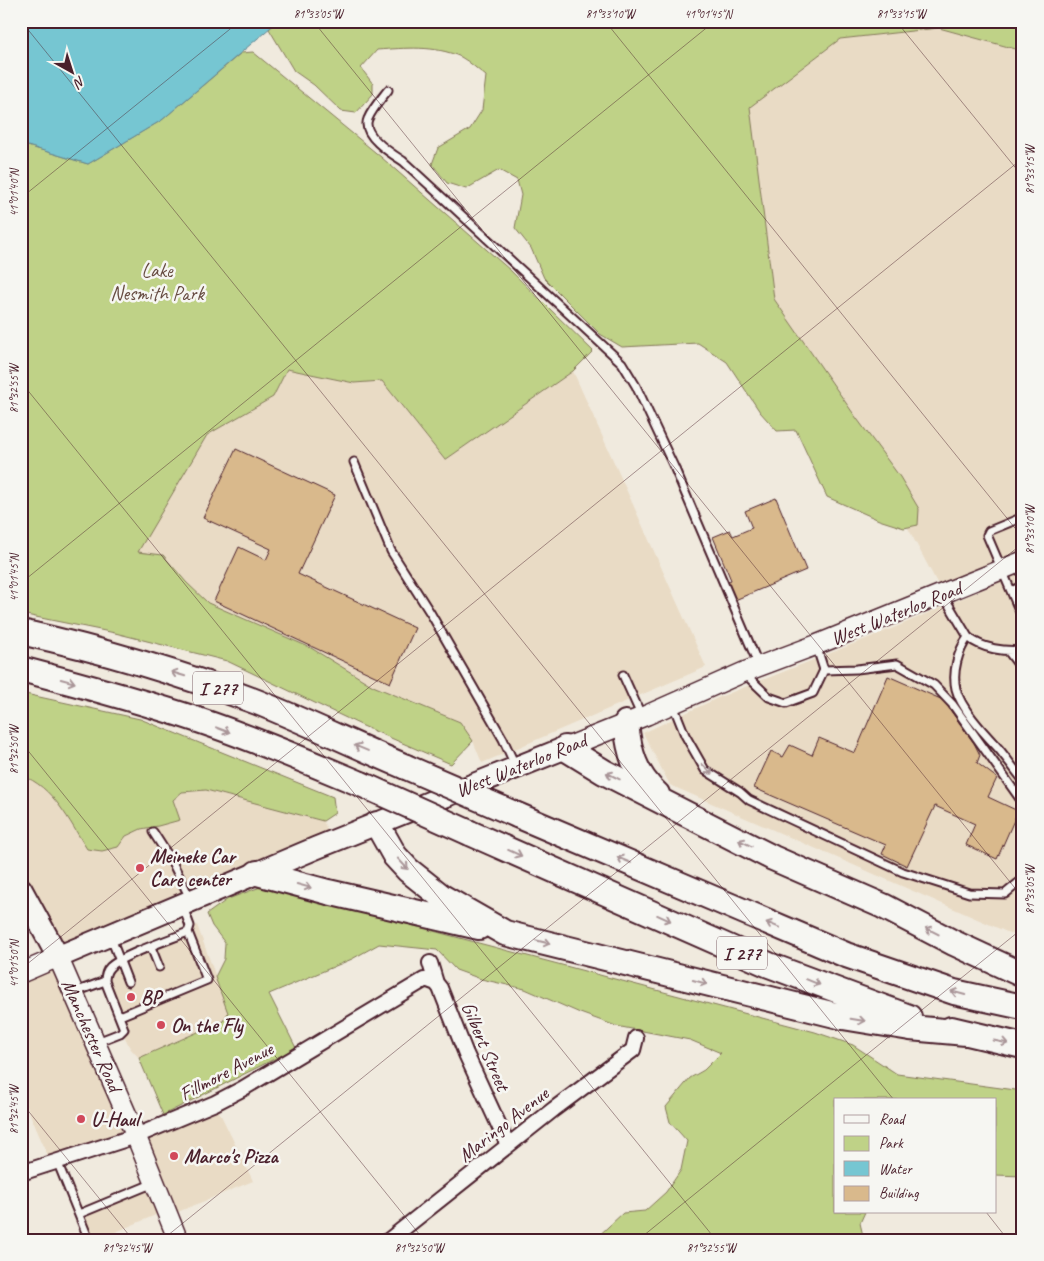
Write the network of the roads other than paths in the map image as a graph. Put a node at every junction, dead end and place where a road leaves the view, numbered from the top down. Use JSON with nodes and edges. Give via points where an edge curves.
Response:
{"nodes":[{"id":1,"x":388,"y":90,"type":"dead end"},
{"id":2,"x":354,"y":462,"type":"dead end"},
{"id":3,"x":1023,"y":518,"type":"edge"},
{"id":4,"x":1023,"y":561,"type":"edge"},
{"id":5,"x":1001,"y":570,"type":"junction"},
{"id":6,"x":1023,"y":586,"type":"edge"},
{"id":7,"x":1011,"y":592,"type":"junction"},
{"id":8,"x":943,"y":594,"type":"junction"},
{"id":9,"x":1023,"y":619,"type":"edge"},
{"id":10,"x":21,"y":632,"type":"edge"},
{"id":11,"x":968,"y":637,"type":"junction"},
{"id":12,"x":816,"y":645,"type":"junction"},
{"id":13,"x":1023,"y":650,"type":"edge"},
{"id":14,"x":1008,"y":651,"type":"junction"},
{"id":15,"x":21,"y":669,"type":"edge"},
{"id":16,"x":752,"y":669,"type":"junction"},
{"id":17,"x":824,"y":670,"type":"junction"},
{"id":18,"x":1023,"y":671,"type":"edge"},
{"id":19,"x":623,"y":675,"type":"dead end"},
{"id":20,"x":673,"y":704,"type":"junction"},
{"id":21,"x":634,"y":720,"type":"junction"},
{"id":22,"x":565,"y":748,"type":"junction"},
{"id":23,"x":516,"y":767,"type":"junction"},
{"id":24,"x":1023,"y":780,"type":"edge"},
{"id":25,"x":1023,"y":803,"type":"edge"},
{"id":26,"x":672,"y":806,"type":"junction"},
{"id":27,"x":377,"y":824,"type":"junction"},
{"id":28,"x":153,"y":832,"type":"dead end"},
{"id":29,"x":257,"y":873,"type":"junction"},
{"id":30,"x":1023,"y":879,"type":"edge"},
{"id":31,"x":21,"y":889,"type":"edge"},
{"id":32,"x":187,"y":903,"type":"junction"},
{"id":33,"x":188,"y":932,"type":"junction"},
{"id":34,"x":505,"y":933,"type":"junction"},
{"id":35,"x":110,"y":935,"type":"junction"},
{"id":36,"x":151,"y":947,"type":"junction"},
{"id":37,"x":58,"y":957,"type":"junction"},
{"id":38,"x":119,"y":962,"type":"junction"},
{"id":39,"x":430,"y":963,"type":"dead end"},
{"id":40,"x":159,"y":968,"type":"dead end"},
{"id":41,"x":21,"y":973,"type":"edge"},
{"id":42,"x":1023,"y":975,"type":"edge"},
{"id":43,"x":105,"y":981,"type":"junction"},
{"id":44,"x":128,"y":982,"type":"dead end"},
{"id":45,"x":436,"y":983,"type":"junction"},
{"id":46,"x":74,"y":993,"type":"junction"},
{"id":47,"x":1023,"y":1007,"type":"edge"},
{"id":48,"x":120,"y":1016,"type":"junction"},
{"id":49,"x":966,"y":1033,"type":"junction"},
{"id":50,"x":636,"y":1038,"type":"dead end"},
{"id":51,"x":95,"y":1043,"type":"junction"},
{"id":52,"x":1023,"y":1046,"type":"edge"},
{"id":53,"x":136,"y":1136,"type":"junction"},
{"id":54,"x":508,"y":1145,"type":"junction"},
{"id":55,"x":58,"y":1161,"type":"junction"},
{"id":56,"x":21,"y":1173,"type":"edge"},
{"id":57,"x":155,"y":1183,"type":"junction"},
{"id":58,"x":79,"y":1214,"type":"junction"},
{"id":59,"x":89,"y":1240,"type":"edge"},
{"id":60,"x":178,"y":1240,"type":"edge"},
{"id":61,"x":389,"y":1240,"type":"edge"}],
"edges":[{"from":1,"to":16,"type":"lane","via":[[367,120],[367,127],[375,140],[403,161],[622,363],[675,469]]},
{"from":2,"to":23,"type":"lane","via":[[391,551],[504,739]]},
{"from":3,"to":5,"type":"lane","via":[[988,531],[986,535]]},
{"from":4,"to":5,"type":"main road","name":"West Waterloo Road"},
{"from":5,"to":7,"type":"lane"},
{"from":5,"to":8,"type":"main road","name":"West Waterloo Road"},
{"from":6,"to":7,"type":"lane"},
{"from":7,"to":9,"type":"lane"},
{"from":8,"to":11,"type":"lane"},
{"from":8,"to":12,"type":"main road","name":"West Waterloo Road"},
{"from":47,"to":10,"type":"highway","number":"I 277","one_way":true,"bridge":true,"via":[[954,992],[846,955],[258,703],[184,676],[84,646]]},
{"from":11,"to":14,"type":"lane","via":[[974,642]]},
{"from":11,"to":24,"type":"lane","via":[[956,664],[956,688],[961,702]]},
{"from":12,"to":16,"type":"main road","name":"West Waterloo Road"},
{"from":12,"to":17,"type":"lane"},
{"from":13,"to":14,"type":"lane"},
{"from":14,"to":18,"type":"lane"},
{"from":15,"to":49,"type":"highway","number":"I 277","one_way":true,"bridge":true,"via":[[110,692],[296,757],[777,968],[882,1008]]},
{"from":16,"to":17,"type":"lane","via":[[769,697],[786,703],[812,693]]},
{"from":16,"to":20,"type":"main road","name":"West Waterloo Road"},
{"from":17,"to":25,"type":"lane","via":[[896,664],[934,685],[953,705]]},
{"from":19,"to":21,"type":"lane"},
{"from":20,"to":21,"type":"main road","name":"West Waterloo Road"},
{"from":20,"to":30,"type":"lane","one_way":true,"via":[[685,735],[705,770],[750,800],[903,872],[969,894],[1005,894]]},
{"from":21,"to":22,"type":"main road","name":"West Waterloo Road"},
{"from":21,"to":26,"type":"highway","via":[[632,757],[637,772]]},
{"from":22,"to":23,"type":"main road","name":"West Waterloo Road"},
{"from":26,"to":22,"type":"highway","one_way":true,"via":[[604,772]]},
{"from":23,"to":27,"type":"main road","name":"West Waterloo Road"},
{"from":42,"to":26,"type":"highway","one_way":true,"via":[[883,906],[773,858]]},
{"from":27,"to":29,"type":"main road","name":"West Waterloo Road"},
{"from":27,"to":34,"type":"highway","one_way":true,"via":[[395,856],[408,870],[442,897]]},
{"from":28,"to":32,"type":"lane","via":[[171,860]]},
{"from":29,"to":32,"type":"main road","name":"West Waterloo Road"},
{"from":29,"to":34,"type":"highway","one_way":true},
{"from":31,"to":37,"type":"main road","name":"Manchester Road"},
{"from":32,"to":33,"type":"lane"},
{"from":32,"to":35,"type":"main road","name":"West Waterloo Road"},
{"from":33,"to":36,"type":"lane"},
{"from":33,"to":48,"type":"lane","via":[[207,980],[169,992]]},
{"from":34,"to":49,"type":"highway","one_way":true,"via":[[843,1017]]},
{"from":35,"to":37,"type":"main road","name":"West Waterloo Road"},
{"from":35,"to":38,"type":"lane"},
{"from":36,"to":38,"type":"lane"},
{"from":36,"to":40,"type":"lane"},
{"from":37,"to":41,"type":"main road","name":"West Waterloo Road"},
{"from":37,"to":46,"type":"main road","name":"Manchester Road"},
{"from":38,"to":43,"type":"lane","via":[[108,968]]},
{"from":38,"to":44,"type":"lane"},
{"from":39,"to":45,"type":"street","name":"Gilbert Street"},
{"from":43,"to":46,"type":"lane"},
{"from":43,"to":48,"type":"lane"},
{"from":45,"to":53,"type":"street","name":"Fillmore Avenue","via":[[424,980],[228,1097]]},
{"from":45,"to":54,"type":"street","name":"Gilbert Street"},
{"from":46,"to":51,"type":"main road","name":"Manchester Road"},
{"from":48,"to":51,"type":"lane","via":[[124,1028],[120,1033]]},
{"from":49,"to":52,"type":"highway","number":"I 277","one_way":true},
{"from":50,"to":54,"type":"street","name":"Maringo Avenue","via":[[633,1050]]},
{"from":51,"to":53,"type":"main road","name":"Manchester Road"},
{"from":53,"to":55,"type":"street","name":"Fillmore Avenue"},
{"from":53,"to":57,"type":"main road","name":"Manchester Road"},
{"from":54,"to":61,"type":"street","name":"Maringo Avenue"},
{"from":55,"to":56,"type":"street","name":"Fillmore Avenue"},
{"from":55,"to":58,"type":"lane"},
{"from":57,"to":58,"type":"lane"},
{"from":57,"to":60,"type":"main road","name":"Manchester Road"},
{"from":58,"to":59,"type":"lane"}]}
